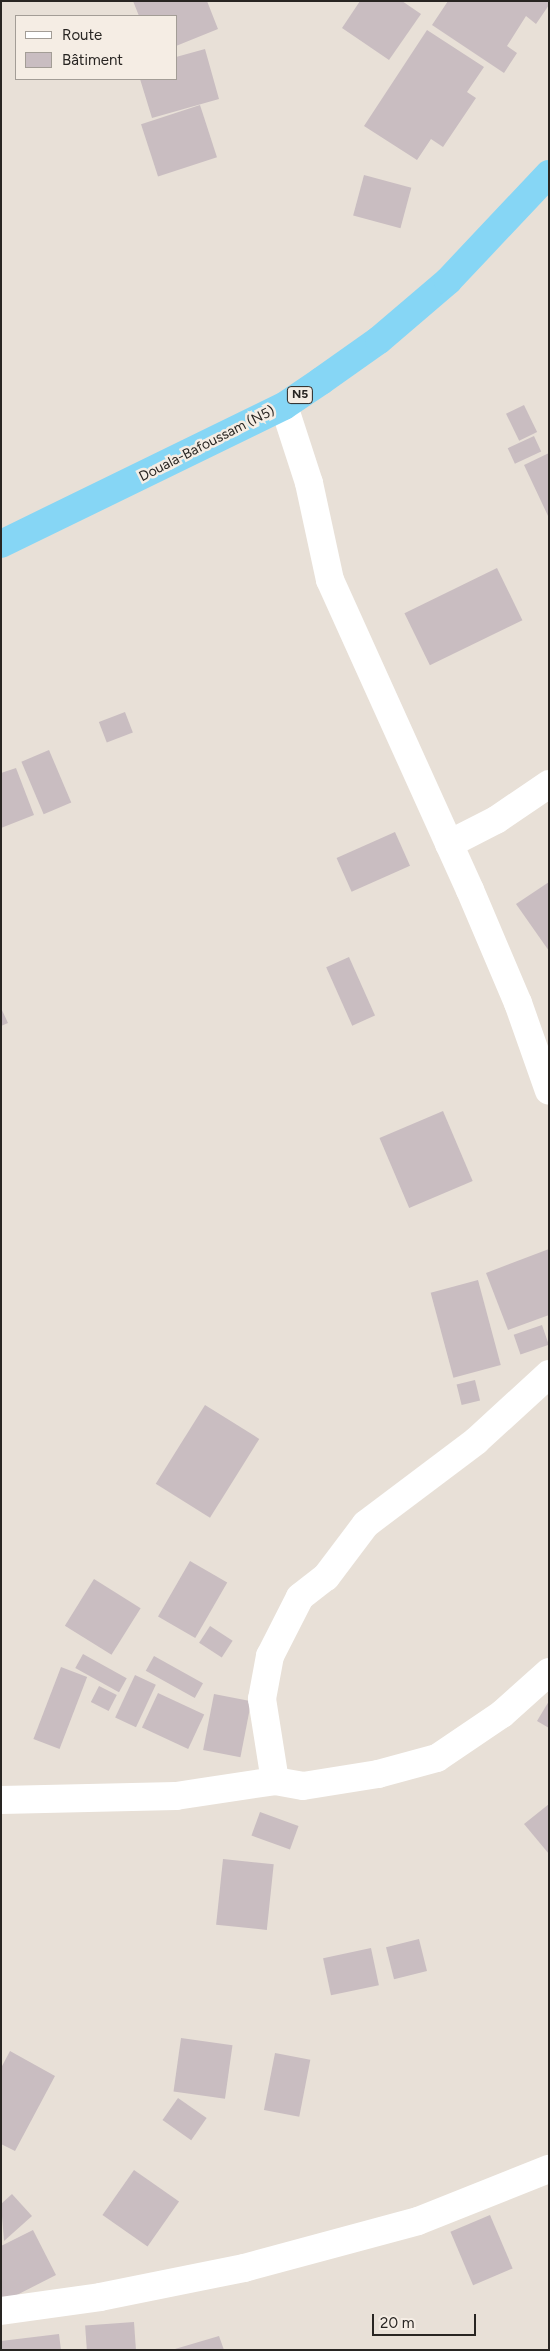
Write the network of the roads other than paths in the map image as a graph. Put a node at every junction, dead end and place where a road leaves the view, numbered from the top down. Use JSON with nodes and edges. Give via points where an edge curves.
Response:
{"nodes":[{"id":1,"x":549,"y":174,"type":"edge"},
{"id":2,"x":284,"y":406,"type":"junction"},
{"id":3,"x":1,"y":544,"type":"edge"},
{"id":4,"x":549,"y":784,"type":"edge"},
{"id":5,"x":449,"y":844,"type":"junction"},
{"id":6,"x":549,"y":1091,"type":"edge"},
{"id":7,"x":549,"y":1374,"type":"edge"},
{"id":8,"x":549,"y":1672,"type":"edge"},
{"id":9,"x":275,"y":1781,"type":"junction"},
{"id":10,"x":1,"y":1800,"type":"edge"},
{"id":11,"x":549,"y":2169,"type":"edge"},
{"id":12,"x":1,"y":2311,"type":"edge"}],
"edges":[{"from":1,"to":2,"type":"highway","name":"Douala-Bafoussam (N5)","number":"N5","via":[[448,281],[380,340]]},
{"from":2,"to":3,"type":"highway","name":"Douala-Bafoussam (N5)","number":"N5"},
{"from":2,"to":5,"type":"street","via":[[308,484],[330,580]]},
{"from":4,"to":5,"type":"street","via":[[496,820]]},
{"from":5,"to":6,"type":"street","via":[[518,1003]]},
{"from":7,"to":9,"type":"street","via":[[476,1441],[366,1524],[326,1577],[300,1597],[270,1656],[262,1699]]},
{"from":8,"to":9,"type":"street","via":[[502,1714],[437,1758],[378,1774],[303,1786]]},
{"from":9,"to":10,"type":"street","via":[[176,1796]]},
{"from":11,"to":12,"type":"street","via":[[418,2221],[244,2268],[100,2297]]}]}
